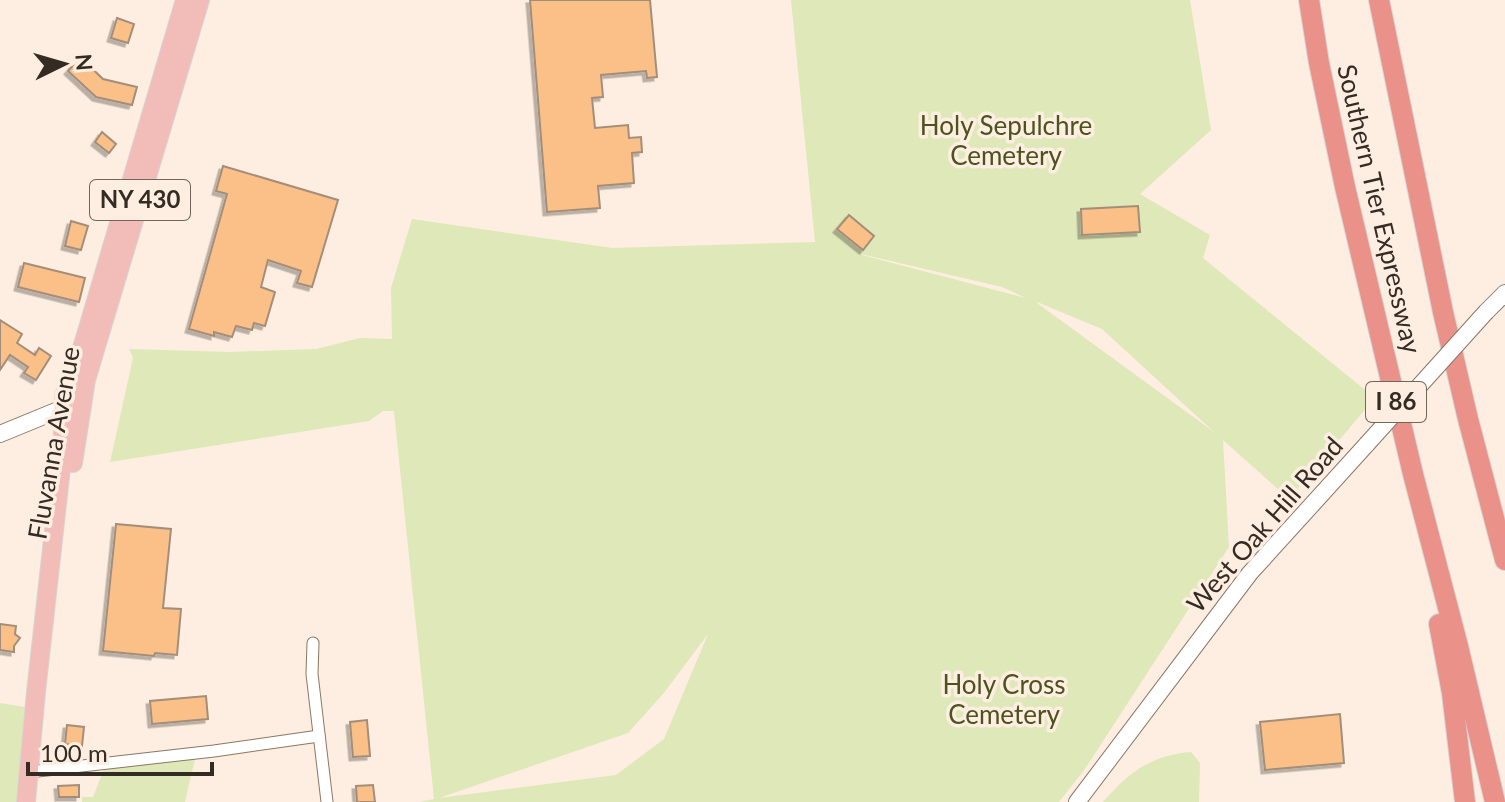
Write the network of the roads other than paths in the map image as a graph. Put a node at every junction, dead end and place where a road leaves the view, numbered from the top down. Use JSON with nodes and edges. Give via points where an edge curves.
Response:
{"nodes":[{"id":1,"x":185,"y":0,"type":"edge"},
{"id":2,"x":200,"y":0,"type":"edge"},
{"id":3,"x":1309,"y":0,"type":"edge"},
{"id":4,"x":1379,"y":0,"type":"edge"},
{"id":5,"x":1505,"y":293,"type":"edge"},
{"id":6,"x":83,"y":400,"type":"junction"},
{"id":7,"x":64,"y":408,"type":"junction"},
{"id":8,"x":0,"y":434,"type":"edge"},
{"id":9,"x":1413,"y":474,"type":"junction"},
{"id":10,"x":1505,"y":560,"type":"edge"},
{"id":11,"x":45,"y":617,"type":"junction"},
{"id":12,"x":313,"y":643,"type":"dead end"},
{"id":13,"x":319,"y":736,"type":"junction"},
{"id":14,"x":29,"y":772,"type":"junction"},
{"id":15,"x":26,"y":802,"type":"edge"},
{"id":16,"x":327,"y":802,"type":"edge"},
{"id":17,"x":1077,"y":802,"type":"edge"},
{"id":18,"x":1465,"y":802,"type":"edge"},
{"id":19,"x":1495,"y":802,"type":"edge"}],
"edges":[{"from":1,"to":7,"type":"main road","name":"Fluvanna Avenue","number":"NY 430"},
{"from":2,"to":6,"type":"main road","name":"Fluvanna Avenue","number":"NY 430"},
{"from":3,"to":9,"type":"highway","name":"Southern Tier Expressway","number":"I 86","via":[[1345,187]]},
{"from":4,"to":10,"type":"highway","name":"Southern Tier Expressway","number":"I 86","via":[[1443,312]]},
{"from":5,"to":17,"type":"main road","name":"West Oak Hill Road","bridge":true,"via":[[1250,573]]},
{"from":6,"to":7,"type":"main road"},
{"from":6,"to":11,"type":"main road","name":"Fluvanna Avenue","via":[[57,597],[54,612]]},
{"from":7,"to":8,"type":"main road"},
{"from":7,"to":11,"type":"main road","name":"Fluvanna Avenue"},
{"from":9,"to":18,"type":"highway","via":[[1452,693]]},
{"from":9,"to":19,"type":"highway","name":"Southern Tier Expressway","number":"I 86"},
{"from":11,"to":14,"type":"main road","name":"Fluvanna Avenue"},
{"from":12,"to":13,"type":"street"},
{"from":13,"to":14,"type":"street"},
{"from":13,"to":16,"type":"street"},
{"from":14,"to":15,"type":"main road","name":"Fluvanna Avenue"}]}
